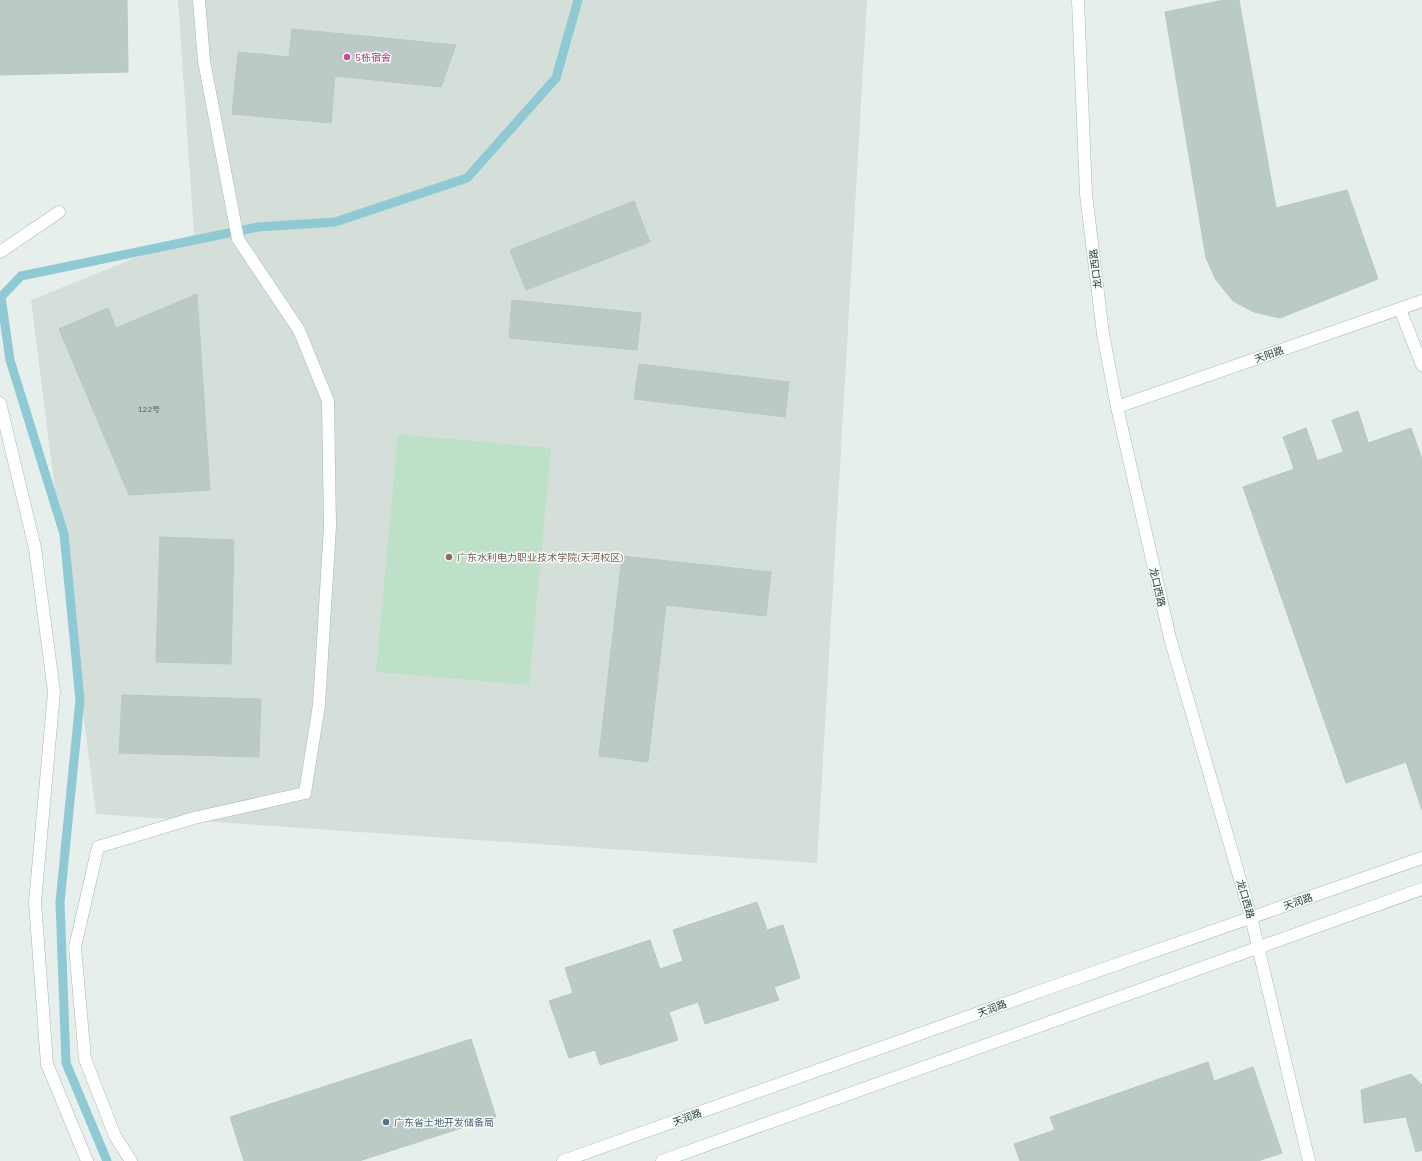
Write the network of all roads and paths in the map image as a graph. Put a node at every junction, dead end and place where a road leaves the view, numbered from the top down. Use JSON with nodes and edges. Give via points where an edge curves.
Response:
{"nodes":[{"id":1,"x":199,"y":0,"type":"edge"},
{"id":2,"x":1078,"y":0,"type":"edge"},
{"id":3,"x":59,"y":212,"type":"dead end"},
{"id":4,"x":0,"y":252,"type":"edge"},
{"id":5,"x":1422,"y":301,"type":"edge"},
{"id":6,"x":1400,"y":309,"type":"junction"},
{"id":7,"x":1422,"y":365,"type":"edge"},
{"id":8,"x":0,"y":403,"type":"edge"},
{"id":9,"x":1117,"y":407,"type":"junction"},
{"id":10,"x":1422,"y":858,"type":"edge"},
{"id":11,"x":1422,"y":889,"type":"edge"},
{"id":12,"x":1251,"y":917,"type":"junction"},
{"id":13,"x":1259,"y":947,"type":"junction"},
{"id":14,"x":87,"y":1161,"type":"edge"},
{"id":15,"x":131,"y":1161,"type":"edge"},
{"id":16,"x":563,"y":1161,"type":"edge"},
{"id":17,"x":662,"y":1161,"type":"edge"},
{"id":18,"x":1309,"y":1161,"type":"edge"}],
"edges":[{"from":1,"to":15,"type":"street","via":[[204,61],[238,239],[299,330],[328,401],[329,542],[318,705],[305,793],[194,818],[98,847],[75,947],[85,1059],[115,1136]]},
{"from":2,"to":9,"type":"street","name":"龙口西路","via":[[1086,194],[1103,334]]},
{"from":3,"to":4,"type":"street"},
{"from":5,"to":6,"type":"street","name":"天阳路"},
{"from":6,"to":7,"type":"street"},
{"from":6,"to":9,"type":"street","name":"天阳路"},
{"from":8,"to":14,"type":"street","via":[[35,548],[54,692],[35,902],[47,1064]]},
{"from":9,"to":12,"type":"street","name":"龙口西路","via":[[1170,638]]},
{"from":10,"to":12,"type":"street","name":"天润路"},
{"from":11,"to":13,"type":"street"},
{"from":12,"to":13,"type":"street","name":"龙口西路"},
{"from":12,"to":16,"type":"street","name":"天润路"},
{"from":13,"to":17,"type":"street"},
{"from":13,"to":18,"type":"street","name":"龙口西路"}]}
